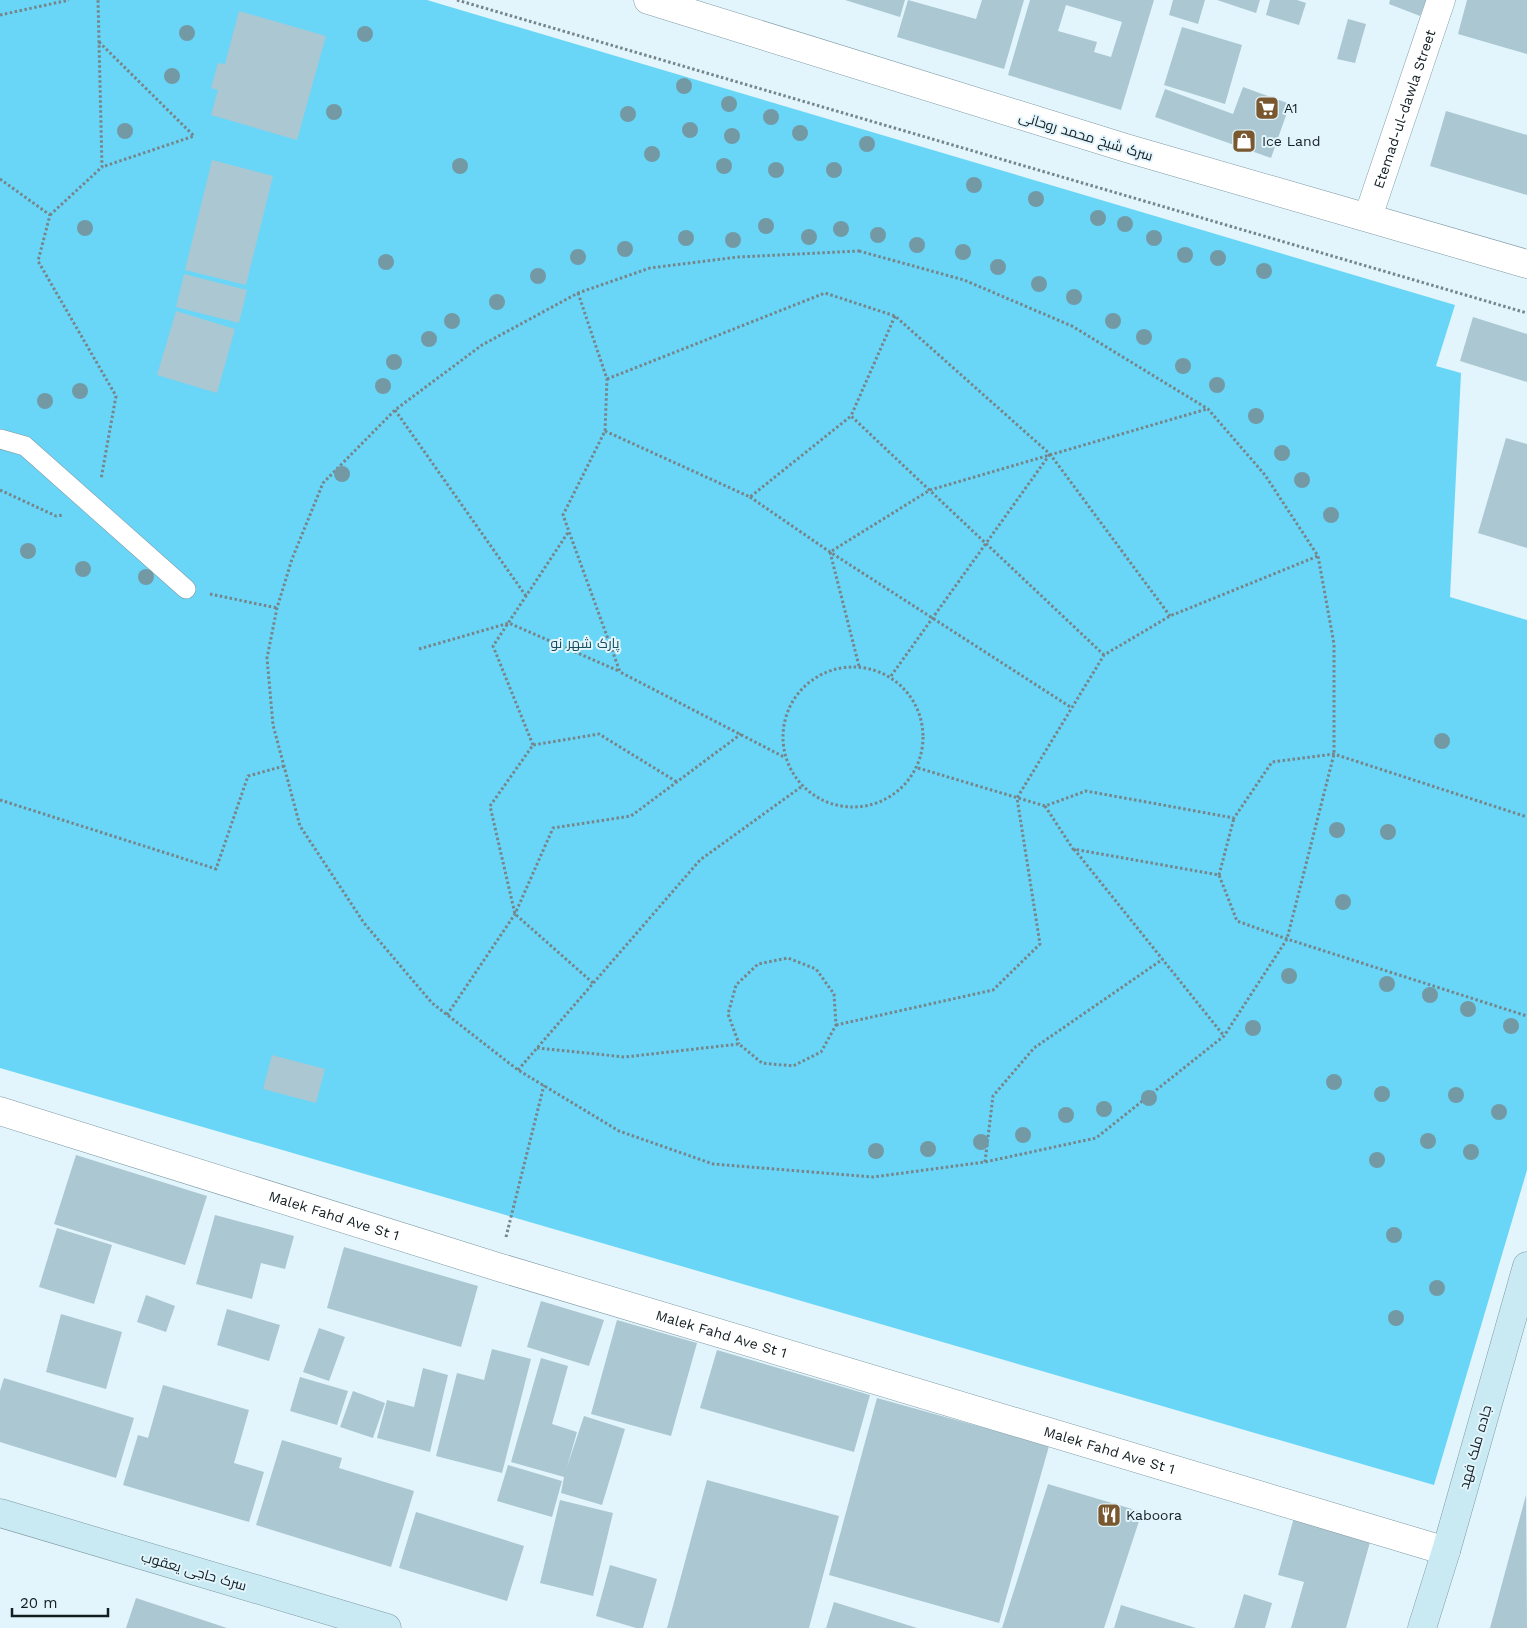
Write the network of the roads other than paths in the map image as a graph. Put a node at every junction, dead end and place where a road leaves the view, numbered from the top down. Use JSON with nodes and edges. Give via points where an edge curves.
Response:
{"nodes":[{"id":1,"x":648,"y":0,"type":"edge"},
{"id":2,"x":1441,"y":0,"type":"edge"},
{"id":3,"x":1368,"y":217,"type":"junction"},
{"id":4,"x":1527,"y":264,"type":"edge"},
{"id":5,"x":0,"y":438,"type":"edge"},
{"id":6,"x":186,"y":589,"type":"road end"},
{"id":7,"x":0,"y":1111,"type":"edge"},
{"id":8,"x":1527,"y":1266,"type":"edge"},
{"id":9,"x":0,"y":1514,"type":"edge"},
{"id":10,"x":1446,"y":1551,"type":"junction"},
{"id":11,"x":381,"y":1627,"type":"edge"},
{"id":12,"x":1422,"y":1628,"type":"edge"}],
"edges":[{"from":1,"to":3,"type":"street","name":"سرک شیخ محمد روحانی","via":[[1126,148]]},
{"from":2,"to":3,"type":"street","name":"Etemad-ul-dawla Street"},
{"from":3,"to":4,"type":"street","name":"سرک شیخ محمد روحانی"},
{"from":5,"to":6,"type":"lane","via":[[25,446]]},
{"from":7,"to":10,"type":"street","name":"Malek Fahd Ave St 1","via":[[498,1267]]},
{"from":8,"to":10,"type":"main road","name":"جاده ملک فهد"},
{"from":9,"to":11,"type":"main road","name":"سرک حاجی یعقوب"},
{"from":10,"to":12,"type":"main road","name":"جاده ملک فهد"}]}
